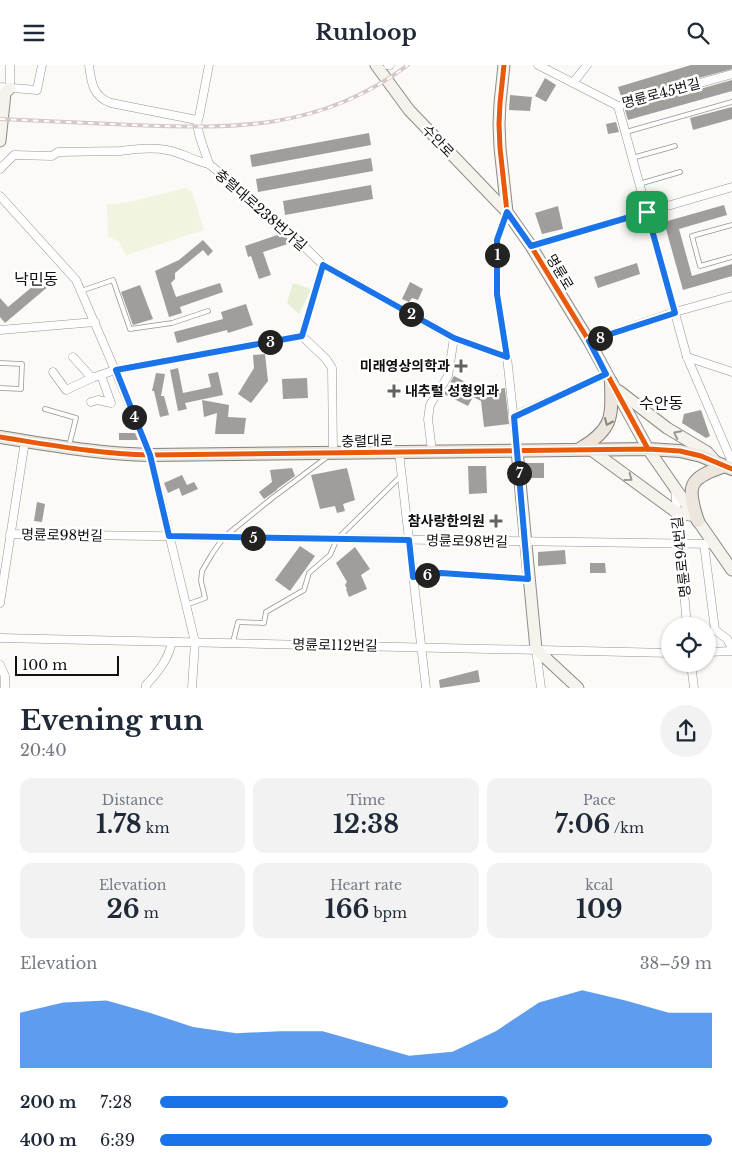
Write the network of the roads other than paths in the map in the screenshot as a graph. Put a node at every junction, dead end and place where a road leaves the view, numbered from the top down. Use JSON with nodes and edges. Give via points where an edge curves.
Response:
{"nodes":[{"id":1,"x":10,"y":65,"type":"edge"},
{"id":2,"x":42,"y":65,"type":"edge"},
{"id":3,"x":89,"y":65,"type":"edge"},
{"id":4,"x":209,"y":65,"type":"edge"},
{"id":5,"x":376,"y":65,"type":"edge"},
{"id":6,"x":504,"y":65,"type":"edge"},
{"id":7,"x":538,"y":65,"type":"edge"},
{"id":8,"x":586,"y":65,"type":"edge"},
{"id":9,"x":732,"y":74,"type":"edge"},
{"id":10,"x":573,"y":83,"type":"junction"},
{"id":11,"x":5,"y":87,"type":"edge"},
{"id":12,"x":732,"y":103,"type":"edge"},
{"id":13,"x":618,"y":106,"type":"junction"},
{"id":14,"x":197,"y":121,"type":"junction"},
{"id":15,"x":625,"y":132,"type":"junction"},
{"id":16,"x":0,"y":141,"type":"edge"},
{"id":17,"x":675,"y":146,"type":"dead end"},
{"id":18,"x":632,"y":158,"type":"junction"},
{"id":19,"x":208,"y":164,"type":"junction"},
{"id":20,"x":0,"y":169,"type":"edge"},
{"id":21,"x":680,"y":172,"type":"dead end"},
{"id":22,"x":639,"y":183,"type":"junction"},
{"id":23,"x":731,"y":190,"type":"edge"},
{"id":24,"x":0,"y":196,"type":"edge"},
{"id":25,"x":507,"y":212,"type":"junction"},
{"id":26,"x":647,"y":212,"type":"junction"},
{"id":27,"x":732,"y":225,"type":"edge"},
{"id":28,"x":531,"y":246,"type":"junction"},
{"id":29,"x":732,"y":257,"type":"edge"},
{"id":30,"x":323,"y":265,"type":"junction"},
{"id":31,"x":81,"y":291,"type":"junction"},
{"id":32,"x":732,"y":296,"type":"edge"},
{"id":33,"x":208,"y":311,"type":"dead end"},
{"id":34,"x":675,"y":313,"type":"junction"},
{"id":35,"x":95,"y":321,"type":"junction"},
{"id":36,"x":0,"y":330,"type":"edge"},
{"id":37,"x":302,"y":336,"type":"junction"},
{"id":38,"x":454,"y":338,"type":"junction"},
{"id":39,"x":589,"y":341,"type":"junction"},
{"id":40,"x":73,"y":357,"type":"dead end"},
{"id":41,"x":507,"y":357,"type":"junction"},
{"id":42,"x":687,"y":357,"type":"junction"},
{"id":43,"x":0,"y":363,"type":"edge"},
{"id":44,"x":116,"y":370,"type":"junction"},
{"id":45,"x":54,"y":372,"type":"dead end"},
{"id":46,"x":732,"y":372,"type":"edge"},
{"id":47,"x":101,"y":375,"type":"junction"},
{"id":48,"x":92,"y":378,"type":"junction"},
{"id":49,"x":610,"y":381,"type":"junction"},
{"id":50,"x":0,"y":388,"type":"edge"},
{"id":51,"x":91,"y":402,"type":"dead end"},
{"id":52,"x":45,"y":409,"type":"dead end"},
{"id":53,"x":514,"y":417,"type":"junction"},
{"id":54,"x":0,"y":437,"type":"edge"},
{"id":55,"x":25,"y":441,"type":"junction"},
{"id":56,"x":69,"y":448,"type":"junction"},
{"id":57,"x":585,"y":449,"type":"junction"},
{"id":58,"x":648,"y":449,"type":"junction"},
{"id":59,"x":517,"y":450,"type":"junction"},
{"id":60,"x":398,"y":451,"type":"junction"},
{"id":61,"x":432,"y":451,"type":"junction"},
{"id":62,"x":333,"y":452,"type":"junction"},
{"id":63,"x":150,"y":455,"type":"junction"},
{"id":64,"x":726,"y":465,"type":"edge"},
{"id":65,"x":401,"y":476,"type":"junction"},
{"id":66,"x":674,"y":487,"type":"junction"},
{"id":67,"x":676,"y":512,"type":"junction"},
{"id":68,"x":696,"y":519,"type":"junction"},
{"id":69,"x":10,"y":534,"type":"junction"},
{"id":70,"x":169,"y":536,"type":"junction"},
{"id":71,"x":224,"y":537,"type":"junction"},
{"id":72,"x":337,"y":539,"type":"junction"},
{"id":73,"x":409,"y":540,"type":"junction"},
{"id":74,"x":525,"y":542,"type":"junction"},
{"id":75,"x":679,"y":544,"type":"junction"},
{"id":76,"x":709,"y":544,"type":"junction"},
{"id":77,"x":3,"y":557,"type":"edge"},
{"id":78,"x":732,"y":570,"type":"edge"},
{"id":79,"x":413,"y":577,"type":"junction"},
{"id":80,"x":528,"y":579,"type":"junction"},
{"id":81,"x":0,"y":603,"type":"edge"},
{"id":82,"x":186,"y":605,"type":"junction"},
{"id":83,"x":687,"y":617,"type":"edge"},
{"id":84,"x":0,"y":638,"type":"edge"},
{"id":85,"x":172,"y":642,"type":"junction"},
{"id":86,"x":195,"y":642,"type":"junction"},
{"id":87,"x":233,"y":643,"type":"junction"},
{"id":88,"x":421,"y":647,"type":"junction"},
{"id":89,"x":536,"y":649,"type":"junction"},
{"id":90,"x":732,"y":650,"type":"edge"},
{"id":91,"x":716,"y":651,"type":"edge"},
{"id":92,"x":661,"y":653,"type":"edge"},
{"id":93,"x":0,"y":665,"type":"edge"},
{"id":94,"x":692,"y":672,"type":"edge"},
{"id":95,"x":5,"y":688,"type":"edge"},
{"id":96,"x":146,"y":688,"type":"edge"},
{"id":97,"x":192,"y":688,"type":"edge"},
{"id":98,"x":426,"y":688,"type":"edge"},
{"id":99,"x":541,"y":688,"type":"edge"},
{"id":100,"x":578,"y":688,"type":"edge"},
{"id":101,"x":694,"y":688,"type":"edge"}],
"edges":[{"from":1,"to":11,"type":"street"},
{"from":2,"to":11,"type":"street","via":[[38,90]]},
{"from":3,"to":14,"type":"street","via":[[95,91],[102,100]]},
{"from":4,"to":14,"type":"street"},
{"from":5,"to":25,"type":"main road","name":"수안로","via":[[409,111]]},
{"from":6,"to":25,"type":"main road","name":"명륜로","via":[[499,124]]},
{"from":7,"to":10,"type":"street","name":"명륜로45번길"},
{"from":8,"to":10,"type":"street"},
{"from":9,"to":13,"type":"street","name":"명륜로45번길"},
{"from":10,"to":13,"type":"street","name":"명륜로45번길"},
{"from":11,"to":16,"type":"main road"},
{"from":12,"to":15,"type":"lane"},
{"from":13,"to":15,"type":"street"},
{"from":14,"to":19,"type":"street"},
{"from":15,"to":18,"type":"street"},
{"from":17,"to":18,"type":"lane"},
{"from":18,"to":22,"type":"street"},
{"from":19,"to":20,"type":"street","name":"충렬대로238번가길","via":[[168,150],[130,149],[14,155]]},
{"from":19,"to":30,"type":"street","name":"충렬대로238번가길","via":[[281,224]]},
{"from":21,"to":22,"type":"lane"},
{"from":22,"to":26,"type":"street"},
{"from":23,"to":26,"type":"street"},
{"from":24,"to":31,"type":"street","via":[[69,271]]},
{"from":25,"to":28,"type":"main road","name":"명륜로"},
{"from":25,"to":41,"type":"street","via":[[497,240],[497,294]]},
{"from":26,"to":28,"type":"street"},
{"from":26,"to":34,"type":"street"},
{"from":27,"to":29,"type":"lane","via":[[692,236],[700,266]]},
{"from":28,"to":39,"type":"main road","name":"명륜로"},
{"from":30,"to":37,"type":"street"},
{"from":30,"to":38,"type":"street","name":"충렬대로238번가길"},
{"from":31,"to":33,"type":"lane","via":[[113,280],[130,329],[172,323]]},
{"from":31,"to":35,"type":"street"},
{"from":32,"to":34,"type":"street"},
{"from":34,"to":39,"type":"street"},
{"from":34,"to":42,"type":"street"},
{"from":35,"to":36,"type":"street"},
{"from":35,"to":44,"type":"street"},
{"from":37,"to":44,"type":"street"},
{"from":37,"to":62,"type":"street","via":[[332,368]]},
{"from":38,"to":41,"type":"street","name":"충렬대로238번가길"},
{"from":38,"to":61,"type":"street","via":[[448,376],[430,405],[428,419]]},
{"from":39,"to":49,"type":"main road","name":"명륜로"},
{"from":40,"to":48,"type":"street"},
{"from":41,"to":53,"type":"street"},
{"from":42,"to":46,"type":"street"},
{"from":42,"to":64,"type":"street"},
{"from":43,"to":50,"type":"lane","via":[[22,364],[21,389]]},
{"from":44,"to":47,"type":"street"},
{"from":44,"to":63,"type":"street"},
{"from":45,"to":48,"type":"street","via":[[66,389]]},
{"from":47,"to":48,"type":"street"},
{"from":47,"to":51,"type":"street","via":[[111,403]]},
{"from":49,"to":53,"type":"street"},
{"from":49,"to":57,"type":"main road","one_way":true,"via":[[612,409],[609,420]]},
{"from":49,"to":58,"type":"main road","name":"명륜로"},
{"from":64,"to":49,"type":"main road","one_way":true,"via":[[667,428]]},
{"from":52,"to":56,"type":"lane","via":[[76,418]]},
{"from":53,"to":59,"type":"street"},
{"from":54,"to":55,"type":"main road","name":"충렬대로"},
{"from":55,"to":56,"type":"main road","name":"충렬대로"},
{"from":55,"to":69,"type":"street"},
{"from":56,"to":63,"type":"main road","name":"충렬대로","via":[[113,455]]},
{"from":57,"to":58,"type":"main road","name":"충렬대로"},
{"from":57,"to":59,"type":"main road","name":"충렬대로"},
{"from":57,"to":67,"type":"main road","one_way":true},
{"from":58,"to":64,"type":"main road","name":"충렬대로","via":[[680,451]]},
{"from":58,"to":66,"type":"main road","name":"명륜로"},
{"from":59,"to":61,"type":"main road","name":"충렬대로"},
{"from":59,"to":74,"type":"main road"},
{"from":60,"to":61,"type":"main road","name":"충렬대로"},
{"from":60,"to":62,"type":"main road","name":"충렬대로"},
{"from":60,"to":65,"type":"street"},
{"from":62,"to":63,"type":"main road","name":"충렬대로"},
{"from":62,"to":71,"type":"lane"},
{"from":63,"to":70,"type":"street"},
{"from":64,"to":68,"type":"main road","via":[[705,473],[692,485],[690,498]]},
{"from":65,"to":72,"type":"lane"},
{"from":65,"to":73,"type":"street"},
{"from":66,"to":67,"type":"street","name":"명륜로94번길"},
{"from":66,"to":68,"type":"main road","name":"명륜로"},
{"from":67,"to":68,"type":"main road"},
{"from":67,"to":75,"type":"street","name":"명륜로94번길"},
{"from":68,"to":76,"type":"main road","name":"명륜로"},
{"from":69,"to":70,"type":"street","name":"명륜로98번길"},
{"from":69,"to":77,"type":"street"},
{"from":70,"to":71,"type":"street","name":"명륜로98번길"},
{"from":70,"to":82,"type":"street"},
{"from":71,"to":72,"type":"street","name":"명륜로98번길"},
{"from":71,"to":82,"type":"lane","via":[[202,571],[205,599]]},
{"from":72,"to":73,"type":"street","name":"명륜로98번길"},
{"from":72,"to":87,"type":"lane","via":[[330,555],[309,573],[304,590],[266,612],[264,623],[238,622]]},
{"from":73,"to":74,"type":"street","name":"명륜로98번길"},
{"from":73,"to":79,"type":"street"},
{"from":74,"to":75,"type":"street","name":"명륜로98번길"},
{"from":74,"to":80,"type":"main road"},
{"from":75,"to":76,"type":"street","name":"명륜로98번길"},
{"from":75,"to":83,"type":"street","name":"명륜로94번길"},
{"from":76,"to":78,"type":"main road","name":"명륜로"},
{"from":76,"to":90,"type":"street","via":[[715,630],[727,639]]},
{"from":77,"to":81,"type":"street"},
{"from":79,"to":80,"type":"lane","via":[[441,573]]},
{"from":79,"to":88,"type":"street"},
{"from":80,"to":89,"type":"main road"},
{"from":82,"to":86,"type":"street"},
{"from":84,"to":85,"type":"street","name":"명륜로112번길"},
{"from":85,"to":86,"type":"street","name":"명륜로112번길"},
{"from":85,"to":96,"type":"street","via":[[161,668]]},
{"from":86,"to":87,"type":"street","name":"명륜로112번길"},
{"from":86,"to":97,"type":"street"},
{"from":87,"to":88,"type":"street","name":"명륜로112번길"},
{"from":88,"to":89,"type":"street","name":"명륜로112번길"},
{"from":88,"to":98,"type":"street"},
{"from":89,"to":92,"type":"street","name":"명륜로112번길"},
{"from":89,"to":99,"type":"street"},
{"from":89,"to":100,"type":"main road"},
{"from":90,"to":91,"type":"street"},
{"from":93,"to":95,"type":"street","via":[[5,676]]},
{"from":94,"to":101,"type":"street"}]}
